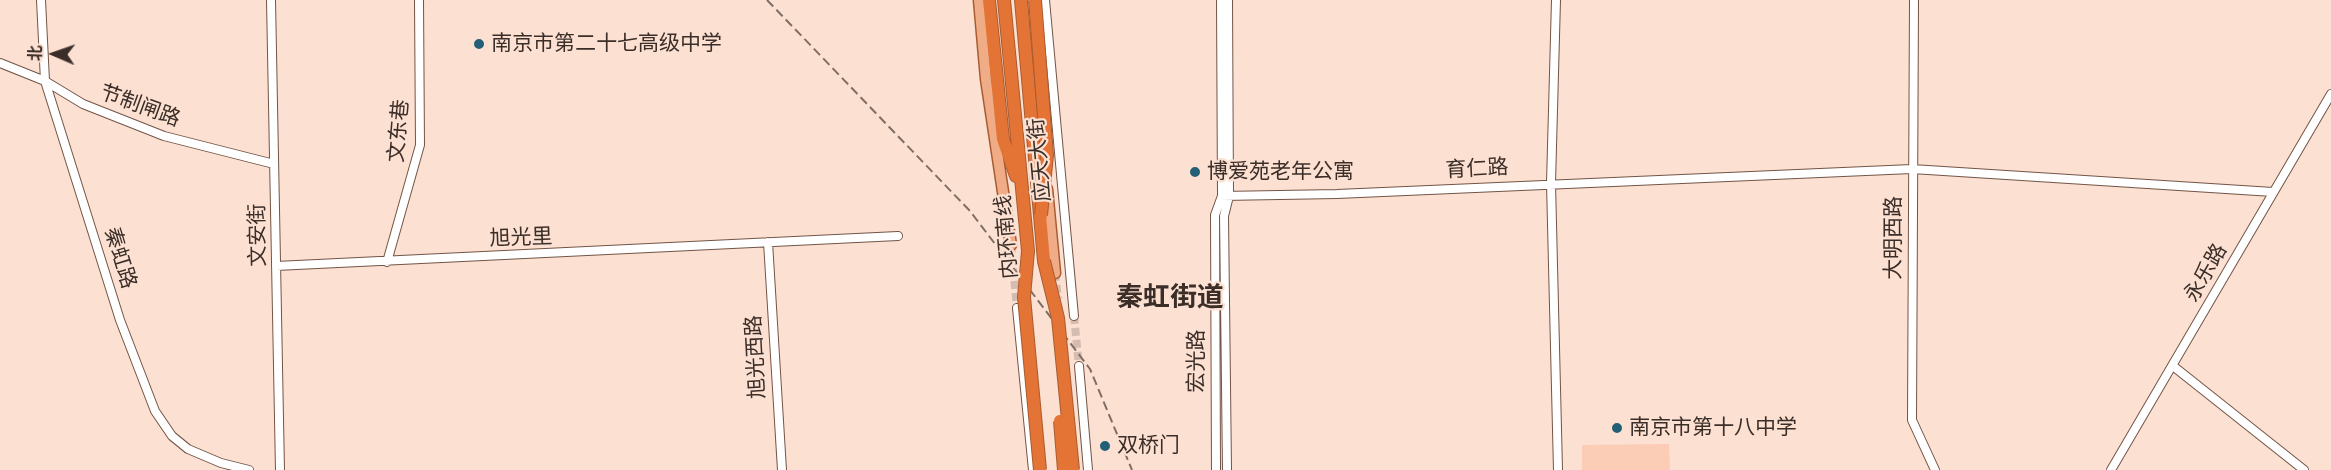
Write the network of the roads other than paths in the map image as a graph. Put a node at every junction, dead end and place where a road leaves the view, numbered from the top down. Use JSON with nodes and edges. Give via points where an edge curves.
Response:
{"nodes":[{"id":1,"x":41,"y":0,"type":"edge"},
{"id":2,"x":271,"y":0,"type":"edge"},
{"id":3,"x":419,"y":0,"type":"edge"},
{"id":4,"x":979,"y":0,"type":"edge"},
{"id":5,"x":989,"y":0,"type":"edge"},
{"id":6,"x":1004,"y":0,"type":"edge"},
{"id":7,"x":1021,"y":0,"type":"edge"},
{"id":8,"x":1030,"y":0,"type":"edge"},
{"id":9,"x":1035,"y":0,"type":"edge"},
{"id":10,"x":1045,"y":0,"type":"edge"},
{"id":11,"x":1221,"y":0,"type":"edge"},
{"id":12,"x":1228,"y":0,"type":"edge"},
{"id":13,"x":1556,"y":0,"type":"edge"},
{"id":14,"x":1914,"y":0,"type":"edge"},
{"id":15,"x":0,"y":63,"type":"edge"},
{"id":16,"x":45,"y":81,"type":"junction"},
{"id":17,"x":2331,"y":94,"type":"edge"},
{"id":18,"x":274,"y":164,"type":"junction"},
{"id":19,"x":1912,"y":169,"type":"junction"},
{"id":20,"x":1551,"y":183,"type":"junction"},
{"id":21,"x":2273,"y":192,"type":"junction"},
{"id":22,"x":1023,"y":194,"type":"junction"},
{"id":23,"x":1226,"y":196,"type":"junction"},
{"id":24,"x":1041,"y":216,"type":"junction"},
{"id":25,"x":898,"y":236,"type":"dead end"},
{"id":26,"x":768,"y":242,"type":"junction"},
{"id":27,"x":1011,"y":245,"type":"tunnel mouth"},
{"id":28,"x":1028,"y":251,"type":"junction"},
{"id":29,"x":1044,"y":261,"type":"junction"},
{"id":30,"x":387,"y":262,"type":"junction"},
{"id":31,"x":276,"y":266,"type":"junction"},
{"id":32,"x":1055,"y":273,"type":"tunnel mouth"},
{"id":33,"x":1017,"y":308,"type":"tunnel mouth"},
{"id":34,"x":1074,"y":316,"type":"tunnel mouth"},
{"id":35,"x":1079,"y":366,"type":"tunnel mouth"},
{"id":36,"x":2173,"y":366,"type":"junction"},
{"id":37,"x":1068,"y":376,"type":"dead end"},
{"id":38,"x":249,"y":470,"type":"edge"},
{"id":39,"x":280,"y":470,"type":"edge"},
{"id":40,"x":782,"y":470,"type":"edge"},
{"id":41,"x":1033,"y":470,"type":"edge"},
{"id":42,"x":1040,"y":470,"type":"edge"},
{"id":43,"x":1048,"y":470,"type":"edge"},
{"id":44,"x":1064,"y":470,"type":"edge"},
{"id":45,"x":1075,"y":470,"type":"edge"},
{"id":46,"x":1088,"y":470,"type":"edge"},
{"id":47,"x":1216,"y":470,"type":"edge"},
{"id":48,"x":1227,"y":470,"type":"edge"},
{"id":49,"x":1558,"y":470,"type":"edge"},
{"id":50,"x":1935,"y":470,"type":"edge"},
{"id":51,"x":2111,"y":470,"type":"edge"},
{"id":52,"x":2304,"y":470,"type":"edge"}],
"edges":[{"from":1,"to":16,"type":"street","name":"秦虹路"},
{"from":2,"to":18,"type":"street","name":"文安街"},
{"from":3,"to":30,"type":"street","name":"文东巷","via":[[420,145]]},
{"from":4,"to":27,"type":"main road","name":"应天大街","via":[[987,91]]},
{"from":5,"to":22,"type":"highway","via":[[1003,139]]},
{"from":6,"to":22,"type":"highway","name":"内环南线"},
{"from":7,"to":24,"type":"highway","name":"内环南线","bridge":true},
{"from":8,"to":32,"type":"main road","name":"应天大街"},
{"from":9,"to":24,"type":"highway","bridge":true,"via":[[1047,155]]},
{"from":10,"to":34,"type":"street","name":"应天大街"},
{"from":11,"to":23,"type":"street","name":"宏光路"},
{"from":12,"to":23,"type":"street","name":"宏光路"},
{"from":13,"to":20,"type":"street"},
{"from":14,"to":19,"type":"street","name":"大明西路"},
{"from":15,"to":16,"type":"street","name":"节制闸路"},
{"from":16,"to":18,"type":"street","name":"节制闸路","via":[[83,104],[164,136]]},
{"from":16,"to":38,"type":"street","name":"秦虹路","via":[[120,320],[155,411],[172,436],[188,449]]},
{"from":17,"to":21,"type":"street","name":"永乐路"},
{"from":18,"to":31,"type":"street","name":"文安街"},
{"from":19,"to":20,"type":"street","name":"育仁路"},
{"from":19,"to":21,"type":"street","name":"育仁路"},
{"from":19,"to":50,"type":"street","name":"大明西路","via":[[1912,420]]},
{"from":20,"to":23,"type":"street","name":"育仁路"},
{"from":20,"to":49,"type":"street"},
{"from":21,"to":36,"type":"street","name":"永乐路"},
{"from":22,"to":28,"type":"highway","name":"内环南线"},
{"from":23,"to":47,"type":"street","name":"宏光路","via":[[1215,215]]},
{"from":23,"to":48,"type":"street","name":"宏光路"},
{"from":24,"to":29,"type":"highway","name":"内环南线"},
{"from":25,"to":26,"type":"street","name":"旭光里"},
{"from":26,"to":30,"type":"street","name":"旭光里"},
{"from":26,"to":40,"type":"street","name":"旭光西路"},
{"from":28,"to":42,"type":"highway","bridge":true,"via":[[1024,297]]},
{"from":28,"to":43,"type":"highway","name":"内环南线","bridge":true},
{"from":29,"to":44,"type":"highway","name":"内环南线","bridge":true},
{"from":29,"to":45,"type":"highway","bridge":true,"via":[[1059,318]]},
{"from":30,"to":31,"type":"street","name":"旭光里"},
{"from":31,"to":39,"type":"street","name":"文安街"},
{"from":33,"to":41,"type":"street"},
{"from":35,"to":46,"type":"street"},
{"from":36,"to":51,"type":"street","name":"永乐路"},
{"from":36,"to":52,"type":"street"},
{"from":37,"to":45,"type":"street"}]}
